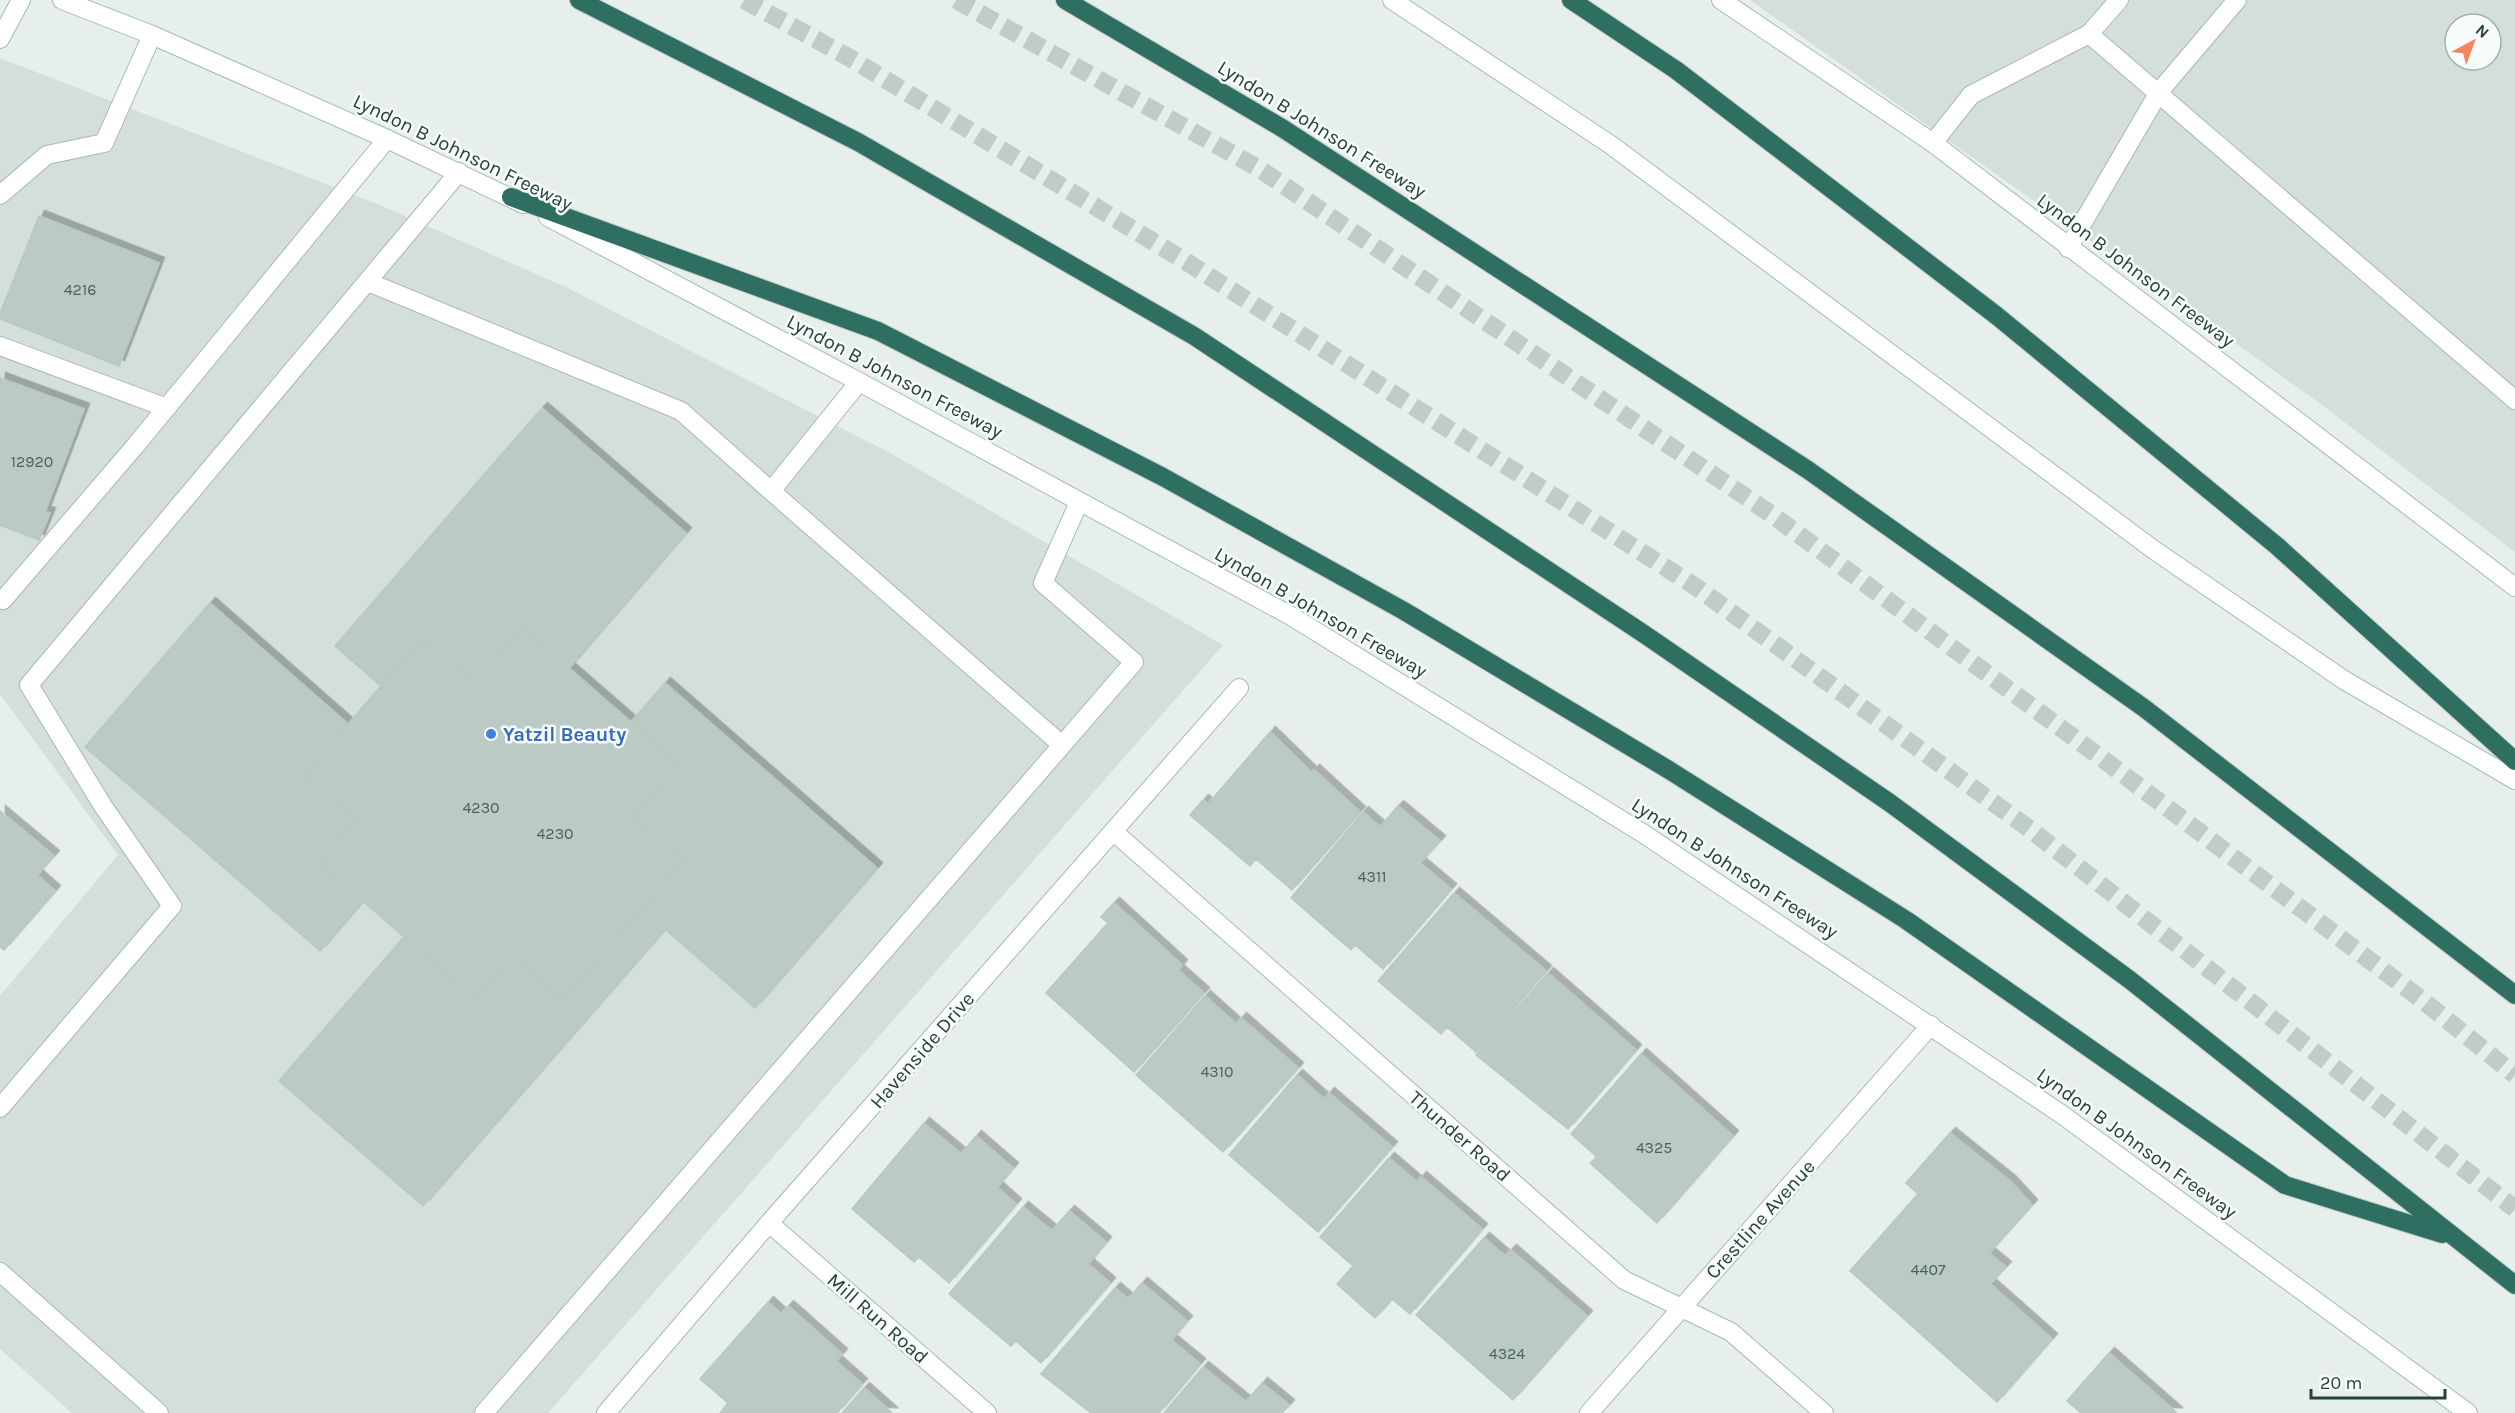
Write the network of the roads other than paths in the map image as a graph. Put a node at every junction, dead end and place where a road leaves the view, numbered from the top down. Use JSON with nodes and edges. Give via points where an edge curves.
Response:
{"nodes":[{"id":1,"x":21,"y":0,"type":"edge"},
{"id":2,"x":62,"y":0,"type":"edge"},
{"id":3,"x":579,"y":0,"type":"edge"},
{"id":4,"x":1065,"y":0,"type":"edge"},
{"id":5,"x":1392,"y":0,"type":"edge"},
{"id":6,"x":1570,"y":0,"type":"edge"},
{"id":7,"x":1721,"y":0,"type":"edge"},
{"id":8,"x":2120,"y":0,"type":"edge"},
{"id":9,"x":2237,"y":0,"type":"edge"},
{"id":10,"x":2089,"y":34,"type":"junction"},
{"id":11,"x":152,"y":35,"type":"junction"},
{"id":12,"x":0,"y":39,"type":"edge"},
{"id":13,"x":2159,"y":92,"type":"junction"},
{"id":14,"x":387,"y":139,"type":"junction"},
{"id":15,"x":1933,"y":143,"type":"junction"},
{"id":16,"x":459,"y":172,"type":"junction"},
{"id":17,"x":0,"y":195,"type":"edge"},
{"id":18,"x":511,"y":197,"type":"junction"},
{"id":19,"x":2068,"y":248,"type":"junction"},
{"id":20,"x":368,"y":282,"type":"junction"},
{"id":21,"x":0,"y":346,"type":"edge"},
{"id":22,"x":859,"y":382,"type":"junction"},
{"id":23,"x":2515,"y":400,"type":"edge"},
{"id":24,"x":167,"y":408,"type":"junction"},
{"id":25,"x":771,"y":491,"type":"junction"},
{"id":26,"x":1079,"y":502,"type":"junction"},
{"id":27,"x":2515,"y":587,"type":"edge"},
{"id":28,"x":0,"y":600,"type":"edge"},
{"id":29,"x":1239,"y":688,"type":"dead end"},
{"id":30,"x":1062,"y":745,"type":"junction"},
{"id":31,"x":2515,"y":761,"type":"edge"},
{"id":32,"x":2515,"y":780,"type":"edge"},
{"id":33,"x":1114,"y":832,"type":"junction"},
{"id":34,"x":2515,"y":995,"type":"edge"},
{"id":35,"x":1931,"y":1025,"type":"junction"},
{"id":36,"x":0,"y":1108,"type":"edge"},
{"id":37,"x":769,"y":1223,"type":"junction"},
{"id":38,"x":2454,"y":1238,"type":"junction"},
{"id":39,"x":0,"y":1272,"type":"edge"},
{"id":40,"x":2515,"y":1285,"type":"edge"},
{"id":41,"x":1680,"y":1308,"type":"junction"},
{"id":42,"x":159,"y":1413,"type":"edge"},
{"id":43,"x":484,"y":1413,"type":"edge"},
{"id":44,"x":606,"y":1413,"type":"edge"},
{"id":45,"x":987,"y":1413,"type":"edge"},
{"id":46,"x":1589,"y":1413,"type":"edge"},
{"id":47,"x":1824,"y":1413,"type":"edge"},
{"id":48,"x":2468,"y":1413,"type":"edge"}],
"edges":[{"from":1,"to":12,"type":"main road"},
{"from":2,"to":11,"type":"main road","name":"Lyndon B Johnson Freeway"},
{"from":3,"to":38,"type":"highway","via":[[858,142],[1194,336],[1264,382],[1890,803],[2130,980]]},
{"from":4,"to":34,"type":"highway","name":"Lyndon B Johnson Freeway","via":[[1282,128],[1808,470],[2144,708]]},
{"from":5,"to":32,"type":"main road","via":[[1611,145],[2154,550],[2344,680]]},
{"from":6,"to":31,"type":"highway","via":[[1676,70],[1997,316],[2277,546]]},
{"from":7,"to":15,"type":"main road","name":"Lyndon B Johnson Freeway"},
{"from":8,"to":10,"type":"main road"},
{"from":9,"to":13,"type":"main road"},
{"from":10,"to":13,"type":"main road"},
{"from":10,"to":15,"type":"main road","via":[[1971,95]]},
{"from":11,"to":14,"type":"main road","name":"Lyndon B Johnson Freeway"},
{"from":11,"to":17,"type":"main road","via":[[104,143],[47,155]]},
{"from":13,"to":19,"type":"main road"},
{"from":13,"to":23,"type":"main road"},
{"from":14,"to":16,"type":"main road","name":"Lyndon B Johnson Freeway"},
{"from":14,"to":24,"type":"main road"},
{"from":15,"to":19,"type":"main road","name":"Lyndon B Johnson Freeway"},
{"from":16,"to":18,"type":"main road","name":"Lyndon B Johnson Freeway"},
{"from":16,"to":20,"type":"main road"},
{"from":18,"to":22,"type":"main road","name":"Lyndon B Johnson Freeway"},
{"from":18,"to":38,"type":"highway","via":[[878,331],[1163,477],[1404,611],[1669,770],[1906,920],[2285,1185]]},
{"from":19,"to":27,"type":"main road","name":"Lyndon B Johnson Freeway"},
{"from":20,"to":25,"type":"main road","via":[[681,411]]},
{"from":20,"to":36,"type":"main road","via":[[30,686],[103,806],[172,906]]},
{"from":21,"to":24,"type":"main road"},
{"from":22,"to":25,"type":"main road"},
{"from":22,"to":26,"type":"main road","name":"Lyndon B Johnson Freeway"},
{"from":24,"to":28,"type":"main road"},
{"from":25,"to":30,"type":"main road"},
{"from":26,"to":30,"type":"main road","via":[[1043,583],[1134,662]]},
{"from":26,"to":35,"type":"main road","name":"Lyndon B Johnson Freeway","via":[[1311,629],[1644,834]]},
{"from":29,"to":33,"type":"main road","name":"Havenside Drive"},
{"from":30,"to":43,"type":"main road"},
{"from":33,"to":37,"type":"main road","name":"Havenside Drive"},
{"from":33,"to":41,"type":"main road","name":"Thunder Road","via":[[1624,1280]]},
{"from":35,"to":41,"type":"main road","name":"Crestline Avenue"},
{"from":35,"to":48,"type":"main road","name":"Lyndon B Johnson Freeway","via":[[2064,1116]]},
{"from":37,"to":44,"type":"main road","name":"Havenside Drive"},
{"from":37,"to":45,"type":"main road","name":"Mill Run Road"},
{"from":38,"to":40,"type":"highway"},
{"from":39,"to":42,"type":"main road"},
{"from":41,"to":46,"type":"main road","name":"Crestline Avenue"},
{"from":41,"to":47,"type":"main road","name":"Thunder Road","via":[[1731,1332]]}]}
